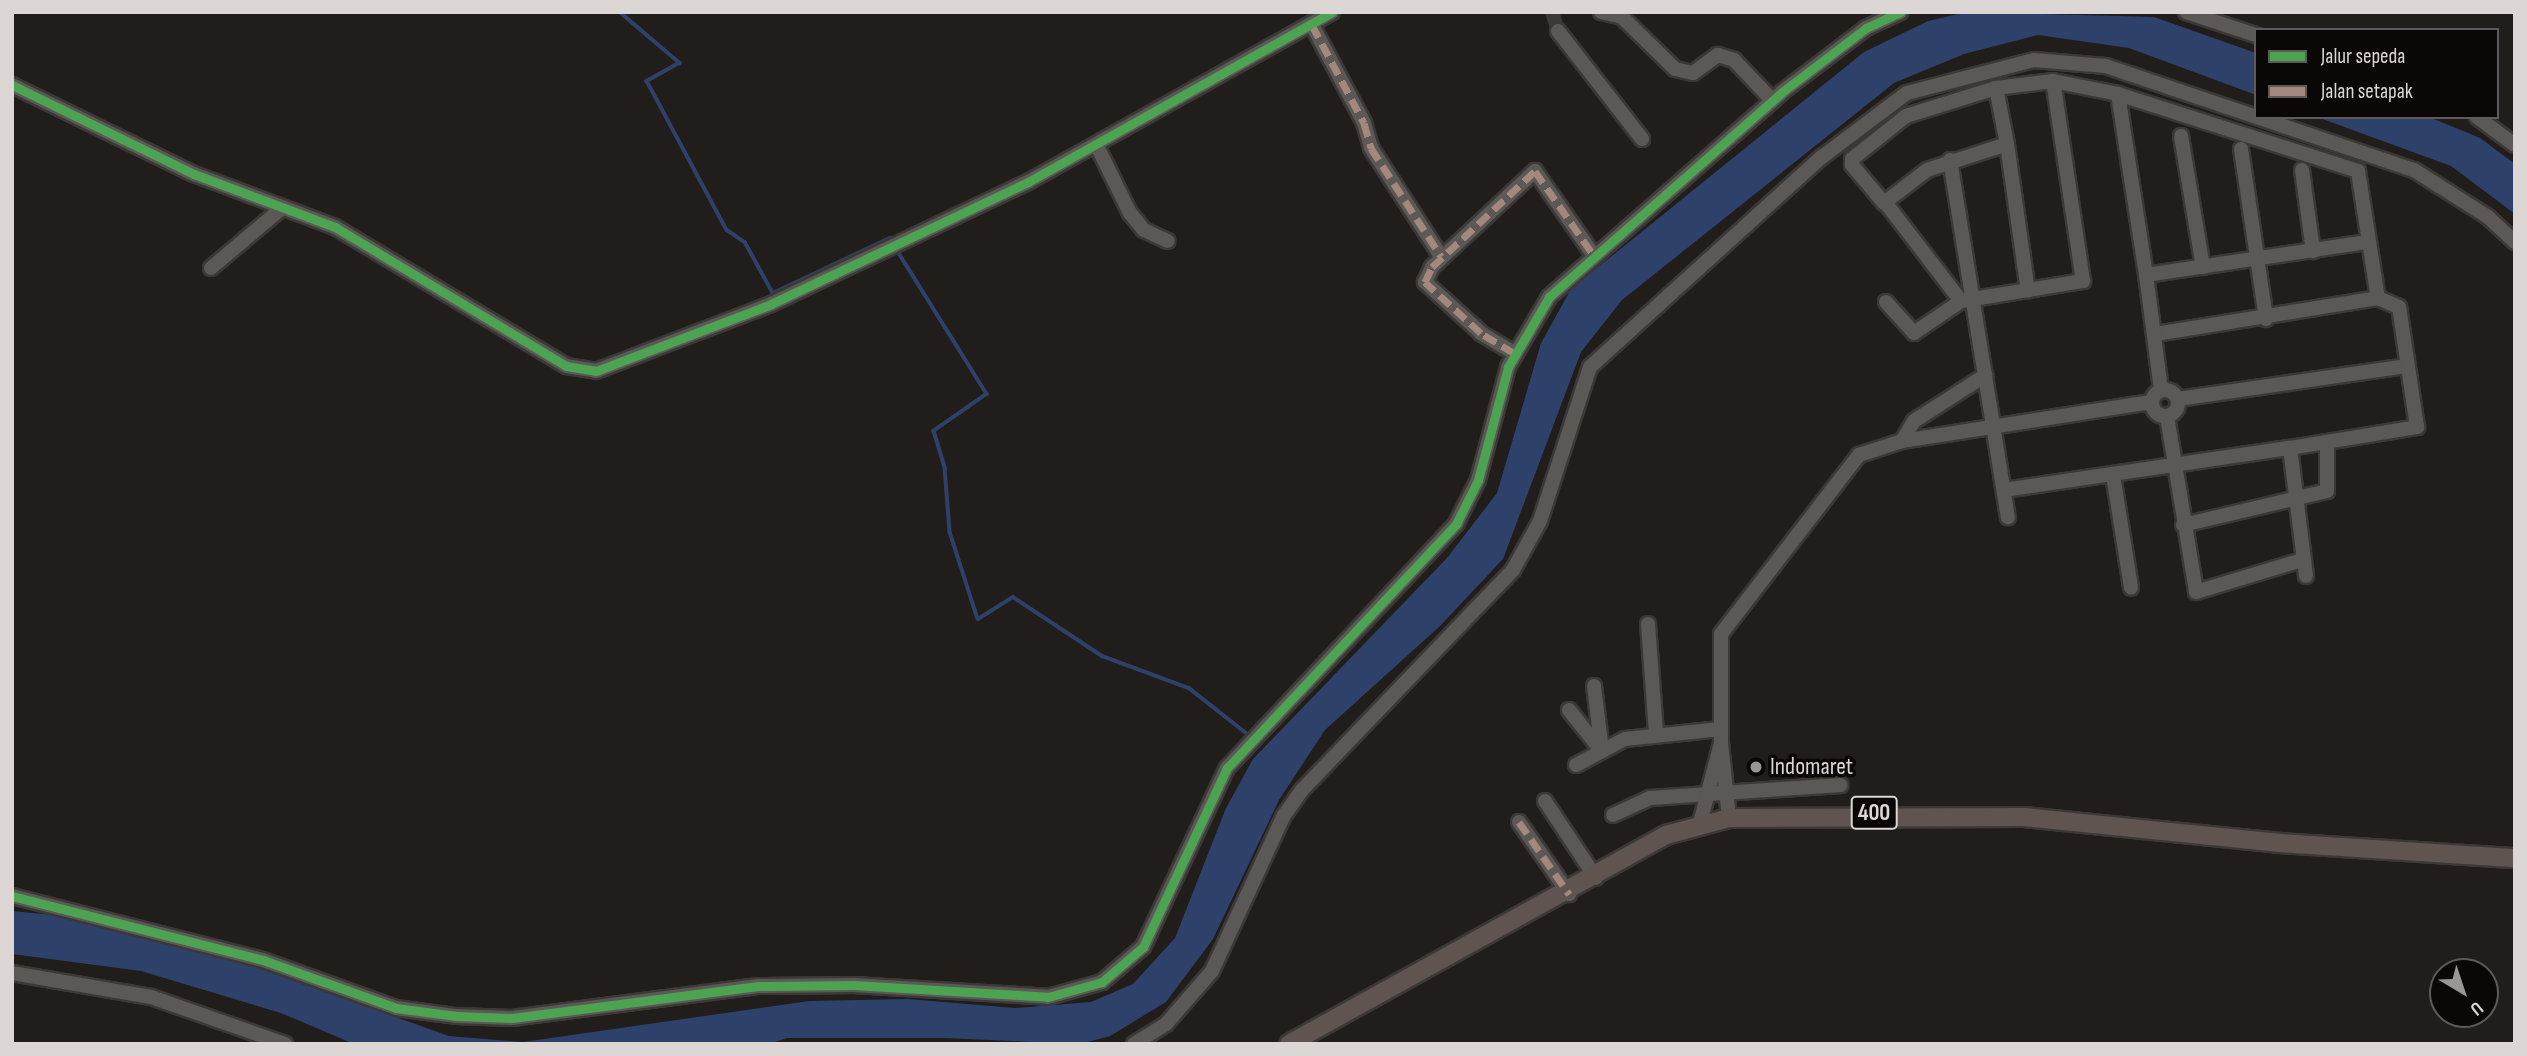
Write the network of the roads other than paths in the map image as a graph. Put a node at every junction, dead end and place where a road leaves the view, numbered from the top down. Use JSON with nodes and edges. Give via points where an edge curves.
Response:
{"nodes":[{"id":1,"x":1332,"y":12,"type":"edge"},
{"id":2,"x":1601,"y":12,"type":"edge"},
{"id":3,"x":1901,"y":12,"type":"edge"},
{"id":4,"x":2186,"y":12,"type":"edge"},
{"id":5,"x":1312,"y":25,"type":"junction"},
{"id":6,"x":1558,"y":31,"type":"tunnel mouth"},
{"id":7,"x":2254,"y":34,"type":"edge"},
{"id":8,"x":2053,"y":81,"type":"junction"},
{"id":9,"x":12,"y":85,"type":"edge"},
{"id":10,"x":1996,"y":88,"type":"junction"},
{"id":11,"x":2118,"y":94,"type":"junction"},
{"id":12,"x":1772,"y":100,"type":"junction"},
{"id":13,"x":2254,"y":116,"type":"edge"},
{"id":14,"x":2263,"y":119,"type":"edge"},
{"id":15,"x":2480,"y":119,"type":"edge"},
{"id":16,"x":2181,"y":136,"type":"dead end"},
{"id":17,"x":1642,"y":139,"type":"dead end"},
{"id":18,"x":2007,"y":144,"type":"junction"},
{"id":19,"x":2515,"y":145,"type":"edge"},
{"id":20,"x":1097,"y":146,"type":"junction"},
{"id":21,"x":2241,"y":149,"type":"dead end"},
{"id":22,"x":1950,"y":160,"type":"junction"},
{"id":23,"x":2302,"y":170,"type":"dead end"},
{"id":24,"x":1885,"y":202,"type":"junction"},
{"id":25,"x":282,"y":208,"type":"junction"},
{"id":26,"x":1168,"y":241,"type":"dead end"},
{"id":27,"x":2368,"y":242,"type":"junction"},
{"id":28,"x":2515,"y":243,"type":"edge"},
{"id":29,"x":1598,"y":248,"type":"junction"},
{"id":30,"x":2313,"y":251,"type":"junction"},
{"id":31,"x":1441,"y":256,"type":"junction"},
{"id":32,"x":2258,"y":259,"type":"junction"},
{"id":33,"x":2203,"y":267,"type":"junction"},
{"id":34,"x":211,"y":268,"type":"dead end"},
{"id":35,"x":2146,"y":275,"type":"junction"},
{"id":36,"x":2028,"y":290,"type":"junction"},
{"id":37,"x":2378,"y":298,"type":"junction"},
{"id":38,"x":1967,"y":300,"type":"junction"},
{"id":39,"x":1886,"y":302,"type":"dead end"},
{"id":40,"x":2266,"y":319,"type":"junction"},
{"id":41,"x":2155,"y":334,"type":"junction"},
{"id":42,"x":1514,"y":353,"type":"junction"},
{"id":43,"x":2408,"y":366,"type":"junction"},
{"id":44,"x":1986,"y":375,"type":"junction"},
{"id":45,"x":2156,"y":396,"type":"junction"},
{"id":46,"x":2178,"y":399,"type":"junction"},
{"id":47,"x":2167,"y":416,"type":"junction"},
{"id":48,"x":1996,"y":428,"type":"junction"},
{"id":49,"x":1902,"y":441,"type":"junction"},
{"id":50,"x":2327,"y":442,"type":"junction"},
{"id":51,"x":2290,"y":448,"type":"junction"},
{"id":52,"x":2174,"y":467,"type":"junction"},
{"id":53,"x":2113,"y":475,"type":"junction"},
{"id":54,"x":2004,"y":490,"type":"junction"},
{"id":55,"x":2294,"y":501,"type":"junction"},
{"id":56,"x":2008,"y":517,"type":"dead end"},
{"id":57,"x":2183,"y":525,"type":"junction"},
{"id":58,"x":2302,"y":560,"type":"junction"},
{"id":59,"x":2306,"y":576,"type":"dead end"},
{"id":60,"x":2131,"y":588,"type":"dead end"},
{"id":61,"x":1648,"y":624,"type":"dead end"},
{"id":62,"x":1594,"y":686,"type":"dead end"},
{"id":63,"x":1570,"y":710,"type":"dead end"},
{"id":64,"x":1656,"y":732,"type":"junction"},
{"id":65,"x":1721,"y":736,"type":"junction"},
{"id":66,"x":1602,"y":751,"type":"junction"},
{"id":67,"x":1576,"y":765,"type":"dead end"},
{"id":68,"x":1841,"y":785,"type":"dead end"},
{"id":69,"x":1728,"y":794,"type":"junction"},
{"id":70,"x":1706,"y":797,"type":"junction"},
{"id":71,"x":1545,"y":801,"type":"dead end"},
{"id":72,"x":1613,"y":815,"type":"dead end"},
{"id":73,"x":1729,"y":818,"type":"junction"},
{"id":74,"x":1519,"y":822,"type":"dead end"},
{"id":75,"x":1700,"y":822,"type":"junction"},
{"id":76,"x":2515,"y":858,"type":"edge"},
{"id":77,"x":1596,"y":878,"type":"junction"},
{"id":78,"x":1569,"y":894,"type":"junction"},
{"id":79,"x":12,"y":896,"type":"edge"},
{"id":80,"x":12,"y":973,"type":"edge"},
{"id":81,"x":285,"y":1044,"type":"edge"},
{"id":82,"x":1134,"y":1044,"type":"edge"},
{"id":83,"x":1289,"y":1044,"type":"edge"}],
"edges":[{"from":1,"to":5,"type":"street"},
{"from":2,"to":12,"type":"street","via":[[1622,17],[1675,69],[1693,73],[1718,55],[1734,60]]},
{"from":3,"to":12,"type":"street","via":[[1866,28]]},
{"from":4,"to":7,"type":"street"},
{"from":5,"to":20,"type":"street"},
{"from":5,"to":31,"type":"street","via":[[1371,148]]},
{"from":6,"to":17,"type":"street"},
{"from":8,"to":10,"type":"street"},
{"from":8,"to":11,"type":"street"},
{"from":8,"to":36,"type":"street","via":[[2084,275],[2077,284]]},
{"from":9,"to":25,"type":"street","via":[[194,174]]},
{"from":10,"to":18,"type":"street"},
{"from":10,"to":24,"type":"street","via":[[1906,116],[1852,159]]},
{"from":11,"to":27,"type":"street","via":[[2282,152],[2356,169]]},
{"from":11,"to":35,"type":"street"},
{"from":12,"to":29,"type":"street"},
{"from":13,"to":82,"type":"street","via":[[2106,66],[2034,60],[1907,93],[1822,157],[1590,367],[1540,521],[1513,570],[1302,790],[1283,817],[1212,971],[1166,1024]]},
{"from":14,"to":28,"type":"street","via":[[2414,170],[2479,210]]},
{"from":15,"to":19,"type":"street"},
{"from":16,"to":33,"type":"street"},
{"from":18,"to":22,"type":"street"},
{"from":18,"to":36,"type":"street"},
{"from":20,"to":25,"type":"street","via":[[771,304],[596,371],[566,366],[335,228]]},
{"from":20,"to":26,"type":"street","via":[[1130,213],[1144,230]]},
{"from":21,"to":32,"type":"street"},
{"from":22,"to":24,"type":"street"},
{"from":22,"to":38,"type":"street"},
{"from":23,"to":30,"type":"street"},
{"from":24,"to":38,"type":"street"},
{"from":25,"to":34,"type":"street"},
{"from":27,"to":30,"type":"street"},
{"from":27,"to":37,"type":"street"},
{"from":29,"to":31,"type":"street","via":[[1535,171]]},
{"from":29,"to":42,"type":"street","via":[[1542,305]]},
{"from":30,"to":32,"type":"street"},
{"from":31,"to":42,"type":"street","via":[[1424,281],[1481,333]]},
{"from":32,"to":33,"type":"street"},
{"from":32,"to":40,"type":"street"},
{"from":33,"to":35,"type":"street"},
{"from":35,"to":41,"type":"street"},
{"from":36,"to":38,"type":"street"},
{"from":37,"to":40,"type":"street"},
{"from":37,"to":43,"type":"street","via":[[2399,307]]},
{"from":38,"to":39,"type":"street","via":[[1914,333]]},
{"from":38,"to":44,"type":"street"},
{"from":40,"to":41,"type":"street"},
{"from":41,"to":45,"type":"street"},
{"from":42,"to":79,"type":"street","via":[[1478,480],[1456,524],[1253,735],[1201,814],[1143,947],[1123,967],[1078,991],[1048,998],[758,985],[512,1017],[456,1016],[396,1008],[263,960]]},
{"from":43,"to":46,"type":"street"},
{"from":43,"to":50,"type":"street","via":[[2417,434]]},
{"from":44,"to":48,"type":"street"},
{"from":44,"to":49,"type":"street","via":[[1914,421]]},
{"from":45,"to":46,"type":"street"},
{"from":45,"to":47,"type":"street"},
{"from":45,"to":48,"type":"street"},
{"from":46,"to":47,"type":"street"},
{"from":47,"to":52,"type":"street"},
{"from":48,"to":49,"type":"street"},
{"from":48,"to":54,"type":"street"},
{"from":49,"to":65,"type":"street","via":[[1874,447],[1845,466],[1721,634]]},
{"from":50,"to":51,"type":"street"},
{"from":50,"to":55,"type":"street","via":[[2329,489]]},
{"from":51,"to":52,"type":"street"},
{"from":51,"to":55,"type":"street"},
{"from":52,"to":53,"type":"street"},
{"from":52,"to":57,"type":"street"},
{"from":53,"to":54,"type":"street"},
{"from":53,"to":60,"type":"street"},
{"from":54,"to":56,"type":"street"},
{"from":55,"to":57,"type":"street"},
{"from":55,"to":58,"type":"street"},
{"from":57,"to":58,"type":"street","via":[[2196,592]]},
{"from":58,"to":59,"type":"street"},
{"from":61,"to":64,"type":"street"},
{"from":62,"to":66,"type":"street"},
{"from":63,"to":66,"type":"street"},
{"from":64,"to":65,"type":"street"},
{"from":64,"to":66,"type":"street"},
{"from":65,"to":69,"type":"street"},
{"from":65,"to":70,"type":"street"},
{"from":66,"to":67,"type":"street"},
{"from":68,"to":69,"type":"street"},
{"from":69,"to":70,"type":"street"},
{"from":69,"to":73,"type":"street"},
{"from":70,"to":72,"type":"street","via":[[1650,798]]},
{"from":70,"to":75,"type":"street"},
{"from":71,"to":77,"type":"street"},
{"from":73,"to":75,"type":"main road","number":"400"},
{"from":73,"to":76,"type":"main road","number":"400","via":[[2024,817],[2281,843]]},
{"from":74,"to":78,"type":"street"},
{"from":75,"to":77,"type":"main road","number":"400","via":[[1651,842]]},
{"from":77,"to":78,"type":"main road","number":"400"},
{"from":78,"to":83,"type":"main road","number":"400"},
{"from":80,"to":81,"type":"street","via":[[150,997]]}]}
